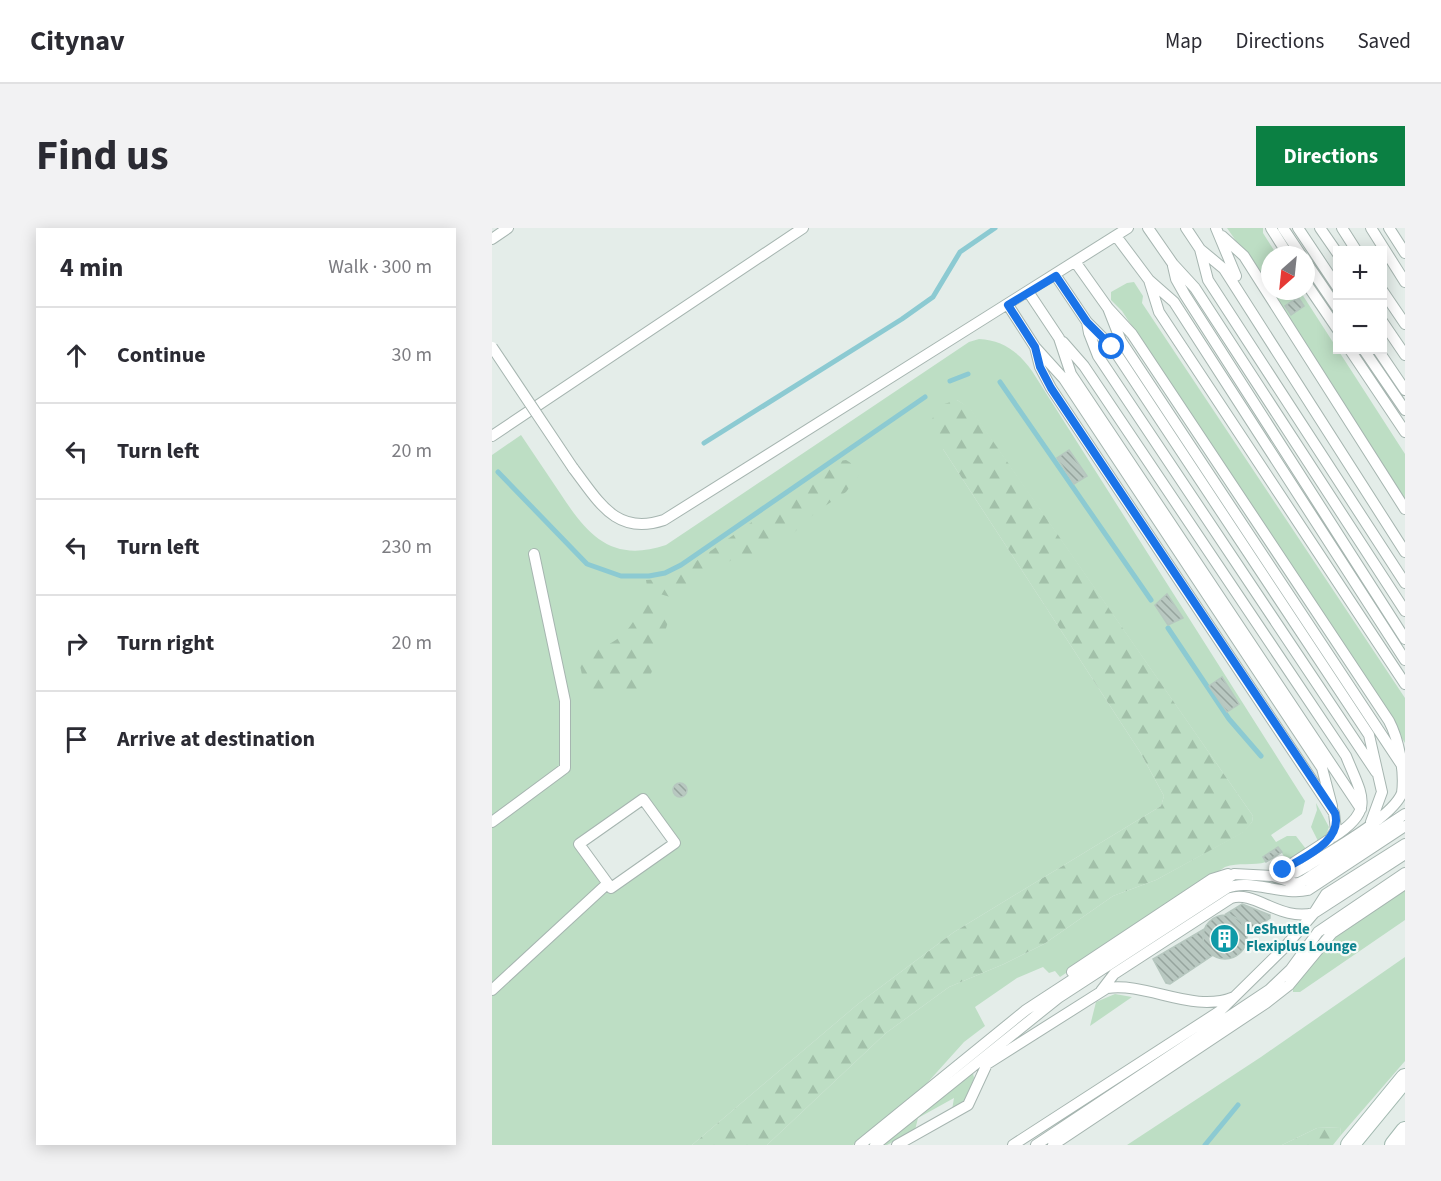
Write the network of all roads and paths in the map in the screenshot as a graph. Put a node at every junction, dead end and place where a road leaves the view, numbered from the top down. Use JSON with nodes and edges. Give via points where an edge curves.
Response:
{"nodes":[{"id":1,"x":508,"y":228,"type":"edge"},
{"id":2,"x":803,"y":228,"type":"edge"},
{"id":3,"x":1128,"y":228,"type":"edge"},
{"id":4,"x":1148,"y":228,"type":"edge"},
{"id":5,"x":1186,"y":228,"type":"edge"},
{"id":6,"x":1271,"y":228,"type":"edge"},
{"id":7,"x":1283,"y":228,"type":"edge"},
{"id":8,"x":1298,"y":228,"type":"edge"},
{"id":9,"x":1320,"y":228,"type":"edge"},
{"id":10,"x":1342,"y":228,"type":"edge"},
{"id":11,"x":1371,"y":228,"type":"edge"},
{"id":12,"x":1389,"y":228,"type":"edge"},
{"id":13,"x":1218,"y":232,"type":"edge"},
{"id":14,"x":1116,"y":236,"type":"junction"},
{"id":15,"x":492,"y":239,"type":"edge"},
{"id":16,"x":1282,"y":246,"type":"edge"},
{"id":17,"x":1295,"y":246,"type":"edge"},
{"id":18,"x":1353,"y":246,"type":"edge"},
{"id":19,"x":1333,"y":247,"type":"edge"},
{"id":20,"x":1200,"y":249,"type":"junction"},
{"id":21,"x":1405,"y":253,"type":"edge"},
{"id":22,"x":1076,"y":263,"type":"junction"},
{"id":23,"x":1173,"y":264,"type":"junction"},
{"id":24,"x":1315,"y":275,"type":"edge"},
{"id":25,"x":1056,"y":276,"type":"junction"},
{"id":26,"x":1149,"y":280,"type":"junction"},
{"id":27,"x":1333,"y":280,"type":"edge"},
{"id":28,"x":1405,"y":282,"type":"edge"},
{"id":29,"x":1029,"y":292,"type":"junction"},
{"id":30,"x":1315,"y":296,"type":"edge"},
{"id":31,"x":1387,"y":296,"type":"edge"},
{"id":32,"x":1333,"y":302,"type":"edge"},
{"id":33,"x":1008,"y":305,"type":"junction"},
{"id":34,"x":1087,"y":322,"type":"junction"},
{"id":35,"x":1333,"y":323,"type":"edge"},
{"id":36,"x":1405,"y":324,"type":"edge"},
{"id":37,"x":1387,"y":327,"type":"edge"},
{"id":38,"x":1059,"y":338,"type":"junction"},
{"id":39,"x":492,"y":347,"type":"edge"},
{"id":40,"x":1035,"y":347,"type":"junction"},
{"id":41,"x":1353,"y":354,"type":"edge"},
{"id":42,"x":1367,"y":354,"type":"edge"},
{"id":43,"x":1381,"y":354,"type":"edge"},
{"id":44,"x":1405,"y":355,"type":"edge"},
{"id":45,"x":1405,"y":390,"type":"edge"},
{"id":46,"x":1405,"y":410,"type":"edge"},
{"id":47,"x":1405,"y":432,"type":"edge"},
{"id":48,"x":492,"y":436,"type":"edge"},
{"id":49,"x":1405,"y":509,"type":"edge"},
{"id":50,"x":1405,"y":538,"type":"edge"},
{"id":51,"x":1405,"y":552,"type":"edge"},
{"id":52,"x":534,"y":554,"type":"dead end"},
{"id":53,"x":1405,"y":583,"type":"edge"},
{"id":54,"x":1405,"y":611,"type":"edge"},
{"id":55,"x":1405,"y":639,"type":"edge"},
{"id":56,"x":1405,"y":660,"type":"edge"},
{"id":57,"x":1405,"y":684,"type":"edge"},
{"id":58,"x":1404,"y":769,"type":"edge"},
{"id":59,"x":1380,"y":777,"type":"junction"},
{"id":60,"x":1361,"y":809,"type":"junction"},
{"id":61,"x":1335,"y":813,"type":"junction"},
{"id":62,"x":1405,"y":814,"type":"edge"},
{"id":63,"x":492,"y":822,"type":"edge"},
{"id":64,"x":1405,"y":826,"type":"edge"},
{"id":65,"x":1364,"y":829,"type":"junction"},
{"id":66,"x":1330,"y":839,"type":"junction"},
{"id":67,"x":1405,"y":844,"type":"edge"},
{"id":68,"x":1405,"y":854,"type":"edge"},
{"id":69,"x":1405,"y":873,"type":"edge"},
{"id":70,"x":1273,"y":876,"type":"junction"},
{"id":71,"x":607,"y":884,"type":"junction"},
{"id":72,"x":1405,"y":884,"type":"edge"},
{"id":73,"x":1314,"y":914,"type":"junction"},
{"id":74,"x":492,"y":990,"type":"edge"},
{"id":75,"x":1100,"y":991,"type":"junction"},
{"id":76,"x":1239,"y":993,"type":"junction"},
{"id":77,"x":1405,"y":1078,"type":"edge"},
{"id":78,"x":1405,"y":1131,"type":"edge"},
{"id":79,"x":860,"y":1145,"type":"edge"},
{"id":80,"x":875,"y":1145,"type":"edge"},
{"id":81,"x":897,"y":1145,"type":"edge"},
{"id":82,"x":1013,"y":1145,"type":"edge"},
{"id":83,"x":1036,"y":1145,"type":"edge"},
{"id":84,"x":1053,"y":1145,"type":"edge"},
{"id":85,"x":1350,"y":1145,"type":"edge"},
{"id":86,"x":1394,"y":1145,"type":"edge"}],
"edges":[{"from":1,"to":15,"type":"lane"},
{"from":2,"to":48,"type":"lane"},
{"from":3,"to":14,"type":"lane"},
{"from":4,"to":23,"type":"lane"},
{"from":5,"to":20,"type":"lane"},
{"from":6,"to":16,"type":"lane"},
{"from":7,"to":17,"type":"lane"},
{"from":8,"to":27,"type":"lane"},
{"from":9,"to":19,"type":"lane"},
{"from":10,"to":18,"type":"lane"},
{"from":11,"to":28,"type":"lane"},
{"from":12,"to":21,"type":"lane"},
{"from":13,"to":49,"type":"lane","via":[[1244,256]]},
{"from":13,"to":50,"type":"lane","via":[[1229,265]]},
{"from":14,"to":22,"type":"lane"},
{"from":14,"to":26,"type":"lane"},
{"from":20,"to":51,"type":"lane","via":[[1224,269]]},
{"from":20,"to":53,"type":"lane","via":[[1208,280]]},
{"from":22,"to":25,"type":"lane"},
{"from":22,"to":58,"type":"lane","via":[[1108,308],[1121,341]]},
{"from":23,"to":54,"type":"lane","via":[[1195,288]]},
{"from":23,"to":55,"type":"lane","via":[[1185,295]]},
{"from":24,"to":32,"type":"lane"},
{"from":25,"to":29,"type":"lane"},
{"from":25,"to":34,"type":"lane"},
{"from":26,"to":56,"type":"lane","via":[[1174,302]]},
{"from":26,"to":57,"type":"lane","via":[[1159,312]]},
{"from":29,"to":33,"type":"lane"},
{"from":29,"to":38,"type":"lane"},
{"from":30,"to":35,"type":"lane"},
{"from":31,"to":36,"type":"lane"},
{"from":33,"to":39,"type":"lane","bridge":true,"via":[[664,520],[647,526],[631,524],[602,507]]},
{"from":33,"to":40,"type":"lane"},
{"from":34,"to":59,"type":"lane","via":[[1098,356]]},
{"from":34,"to":59,"type":"lane","via":[[1112,347],[1369,735]]},
{"from":37,"to":44,"type":"lane"},
{"from":38,"to":60,"type":"lane","via":[[1071,374]]},
{"from":38,"to":60,"type":"lane","via":[[1084,366],[1346,756],[1361,795]]},
{"from":40,"to":61,"type":"lane","via":[[1051,388]]},
{"from":40,"to":61,"type":"lane","via":[[1064,379],[1322,768]]},
{"from":41,"to":47,"type":"lane"},
{"from":42,"to":46,"type":"lane"},
{"from":43,"to":45,"type":"lane"},
{"from":52,"to":63,"type":"lane","via":[[566,701],[565,768]]},
{"from":58,"to":65,"type":"lane","via":[[1404,791],[1397,802]]},
{"from":59,"to":65,"type":"lane","via":[[1380,803]]},
{"from":60,"to":66,"type":"lane","via":[[1352,824]]},
{"from":61,"to":66,"type":"lane","via":[[1336,830]]},
{"from":62,"to":70,"type":"lane","via":[[1305,880],[1296,884]]},
{"from":64,"to":80,"type":"lane","via":[[1308,890],[1294,893],[1248,885],[1227,888],[1058,998]]},
{"from":65,"to":70,"type":"lane","via":[[1297,872]]},
{"from":66,"to":70,"type":"lane"},
{"from":67,"to":73,"type":"lane","via":[[1326,894]]},
{"from":68,"to":73,"type":"lane"},
{"from":69,"to":83,"type":"lane","via":[[1318,932],[1291,969],[1269,990]]},
{"from":70,"to":79,"type":"lane","via":[[1234,873],[1053,992]]},
{"from":71,"to":71,"type":"lane","via":[[579,844],[643,799],[675,843],[611,888]]},
{"from":71,"to":74,"type":"lane"},
{"from":72,"to":84,"type":"lane","via":[[1332,933],[1288,985],[1266,1003]]},
{"from":73,"to":75,"type":"lane","via":[[1292,915],[1242,897],[1231,898],[1114,974]]},
{"from":73,"to":76,"type":"lane"},
{"from":75,"to":76,"type":"lane","via":[[1113,987],[1222,1002]]},
{"from":75,"to":81,"type":"lane","via":[[987,1064],[968,1105]]},
{"from":76,"to":82,"type":"lane","via":[[1213,1016]]},
{"from":77,"to":85,"type":"main road"},
{"from":78,"to":86,"type":"main road"}]}
